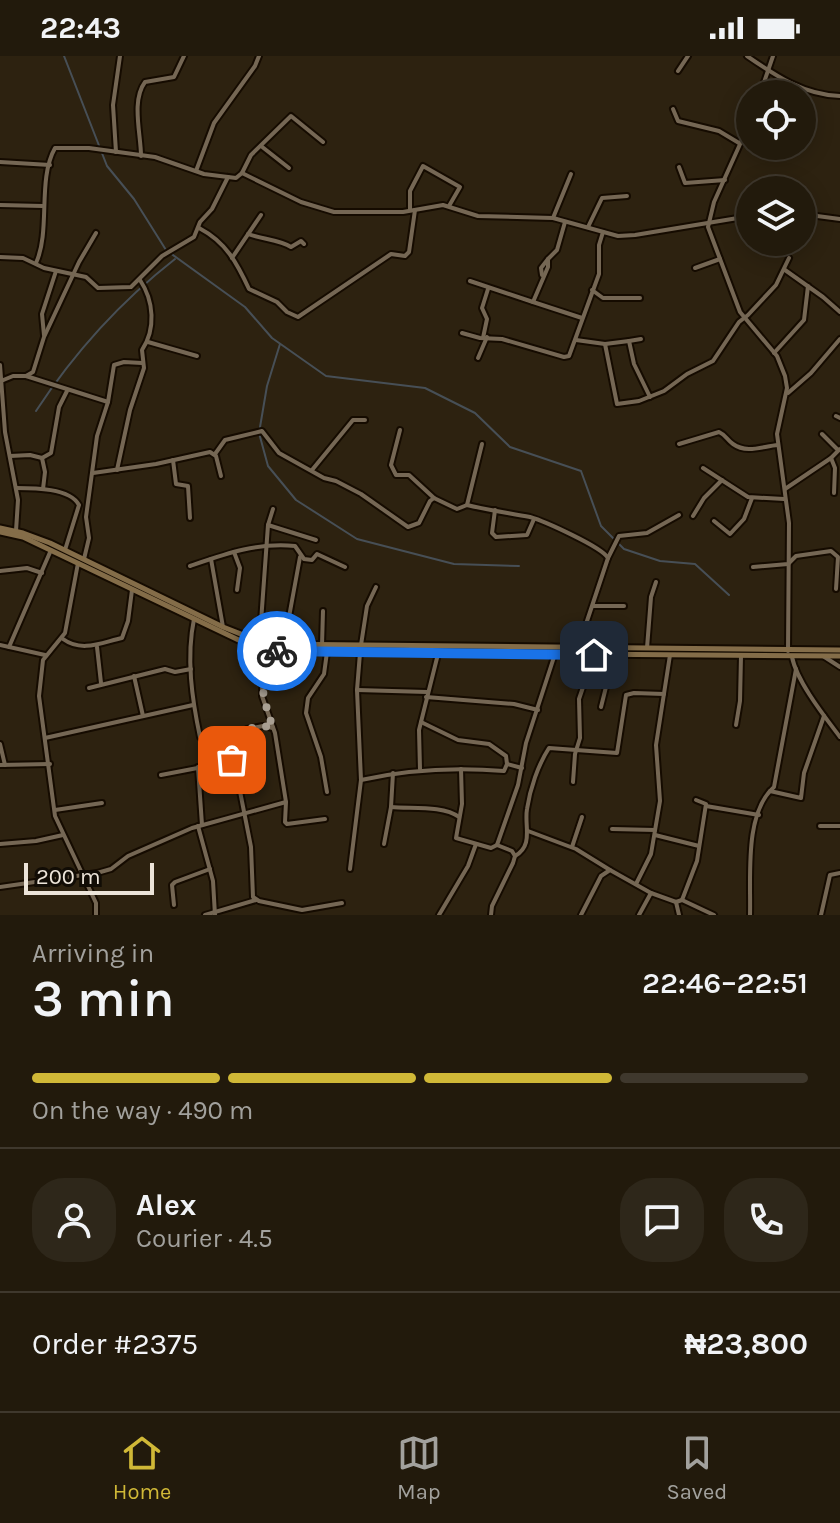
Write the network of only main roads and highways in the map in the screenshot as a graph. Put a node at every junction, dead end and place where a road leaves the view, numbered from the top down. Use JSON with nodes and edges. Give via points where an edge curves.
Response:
{"nodes":[{"id":1,"x":0,"y":530,"type":"edge"},
{"id":2,"x":310,"y":648,"type":"junction"},
{"id":3,"x":360,"y":649,"type":"junction"},
{"id":4,"x":700,"y":652,"type":"junction"},
{"id":5,"x":840,"y":653,"type":"edge"}],
"edges":[{"from":1,"to":2,"type":"main road","via":[[65,550],[249,638]]},
{"from":1,"to":2,"type":"main road","via":[[263,649]]},
{"from":2,"to":3,"type":"main road"},
{"from":2,"to":3,"type":"main road"},
{"from":3,"to":4,"type":"main road"},
{"from":3,"to":4,"type":"main road"},
{"from":4,"to":5,"type":"main road"},
{"from":4,"to":5,"type":"main road","via":[[792,657]]}]}
